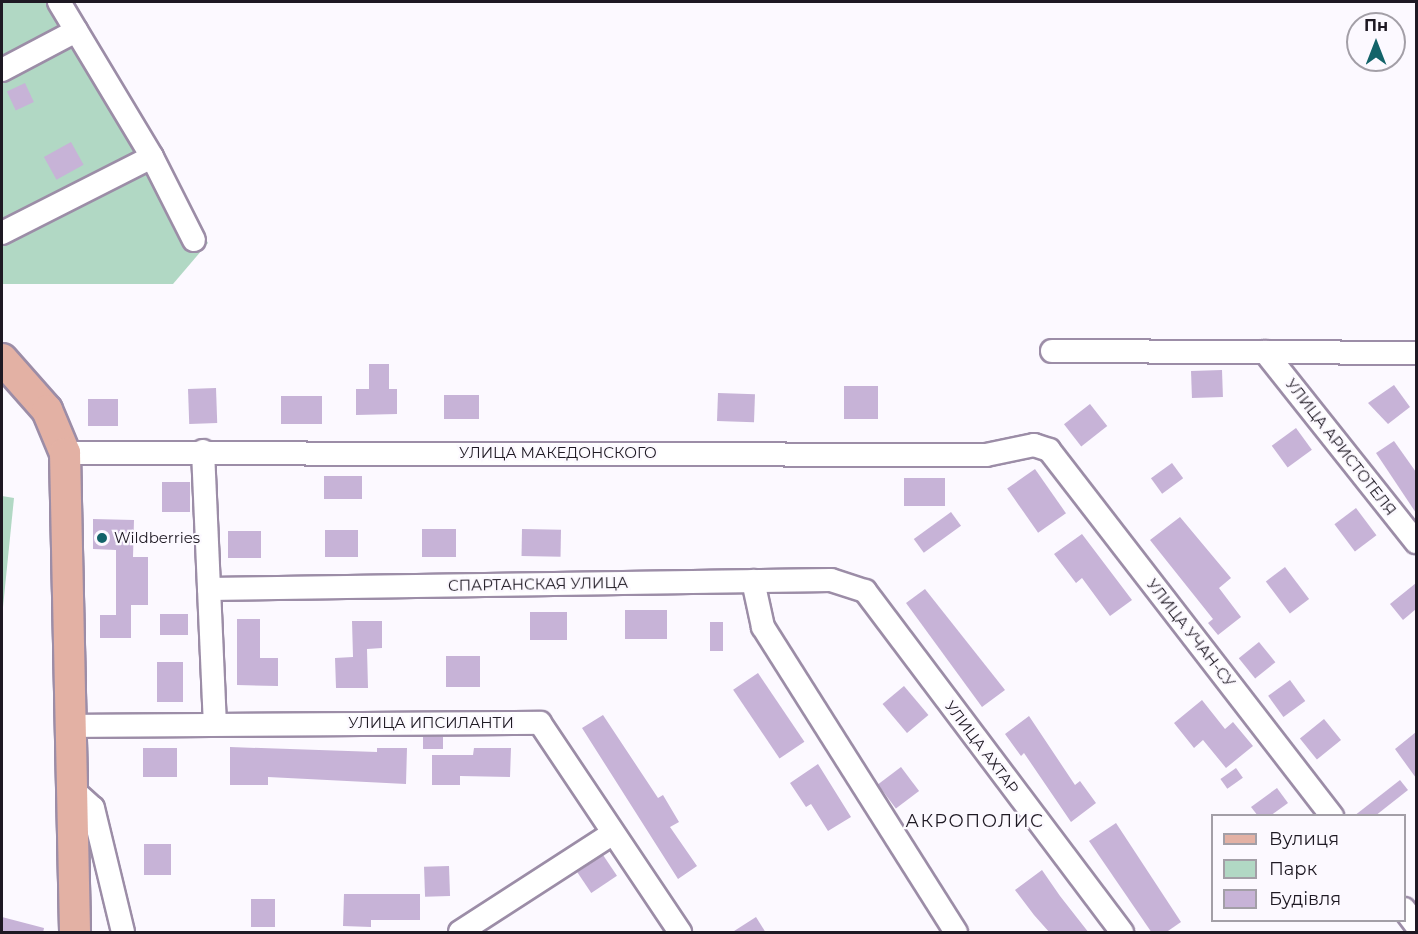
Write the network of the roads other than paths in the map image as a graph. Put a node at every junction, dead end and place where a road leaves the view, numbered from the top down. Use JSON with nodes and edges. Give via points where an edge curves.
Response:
{"nodes":[{"id":1,"x":59,"y":2,"type":"edge"},
{"id":2,"x":76,"y":31,"type":"junction"},
{"id":3,"x":2,"y":70,"type":"edge"},
{"id":4,"x":152,"y":157,"type":"junction"},
{"id":5,"x":2,"y":233,"type":"edge"},
{"id":6,"x":194,"y":240,"type":"dead end"},
{"id":7,"x":1052,"y":351,"type":"dead end"},
{"id":8,"x":1265,"y":352,"type":"junction"},
{"id":9,"x":1416,"y":353,"type":"edge"},
{"id":10,"x":2,"y":359,"type":"edge"},
{"id":11,"x":1049,"y":450,"type":"joint"},
{"id":12,"x":202,"y":451,"type":"junction"},
{"id":13,"x":65,"y":453,"type":"junction"},
{"id":14,"x":1416,"y":542,"type":"edge"},
{"id":15,"x":753,"y":581,"type":"junction"},
{"id":16,"x":209,"y":588,"type":"junction"},
{"id":17,"x":865,"y":591,"type":"joint"},
{"id":18,"x":215,"y":723,"type":"junction"},
{"id":19,"x":71,"y":726,"type":"junction"},
{"id":20,"x":74,"y":791,"type":"junction"},
{"id":21,"x":1330,"y":814,"type":"edge"},
{"id":22,"x":613,"y":833,"type":"junction"},
{"id":23,"x":1406,"y":912,"type":"edge"},
{"id":24,"x":1416,"y":925,"type":"edge"},
{"id":25,"x":75,"y":933,"type":"edge"},
{"id":26,"x":123,"y":933,"type":"edge"},
{"id":27,"x":460,"y":933,"type":"edge"},
{"id":28,"x":680,"y":933,"type":"edge"},
{"id":29,"x":956,"y":933,"type":"edge"},
{"id":30,"x":1122,"y":933,"type":"edge"}],
"edges":[{"from":1,"to":2,"type":"street"},
{"from":2,"to":3,"type":"street"},
{"from":2,"to":4,"type":"street"},
{"from":4,"to":5,"type":"street"},
{"from":4,"to":6,"type":"street"},
{"from":7,"to":8,"type":"street"},
{"from":8,"to":9,"type":"street"},
{"from":8,"to":14,"type":"street","name":"УЛИЦА АРИСТОТЕЛЯ"},
{"from":10,"to":13,"type":"main road","via":[[47,410]]},
{"from":11,"to":12,"type":"street","name":"УЛИЦА МАКЕДОНСКОГО","via":[[1025,446],[986,455]]},
{"from":11,"to":21,"type":"street","name":"УЛИЦА УЧАН-СУ"},
{"from":12,"to":13,"type":"street","name":"УЛИЦА МАКЕДОНСКОГО"},
{"from":12,"to":16,"type":"street"},
{"from":13,"to":19,"type":"main road"},
{"from":15,"to":16,"type":"street","name":"СПАРТАНСКАЯ УЛИЦА"},
{"from":15,"to":17,"type":"street","name":"СПАРТАНСКАЯ УЛИЦА","via":[[831,580]]},
{"from":15,"to":29,"type":"street","via":[[763,627]]},
{"from":16,"to":18,"type":"street"},
{"from":17,"to":30,"type":"street","name":"УЛИЦА АХТАР"},
{"from":18,"to":19,"type":"street","name":"УЛИЦА ИПСИЛАНТИ"},
{"from":18,"to":22,"type":"street","name":"УЛИЦА ИПСИЛАНТИ","via":[[540,723]]},
{"from":19,"to":20,"type":"main road"},
{"from":20,"to":25,"type":"main road"},
{"from":20,"to":26,"type":"street","via":[[93,808]]},
{"from":22,"to":27,"type":"street"},
{"from":22,"to":28,"type":"street","name":"УЛИЦА ИПСИЛАНТИ"},
{"from":23,"to":24,"type":"street"}]}
